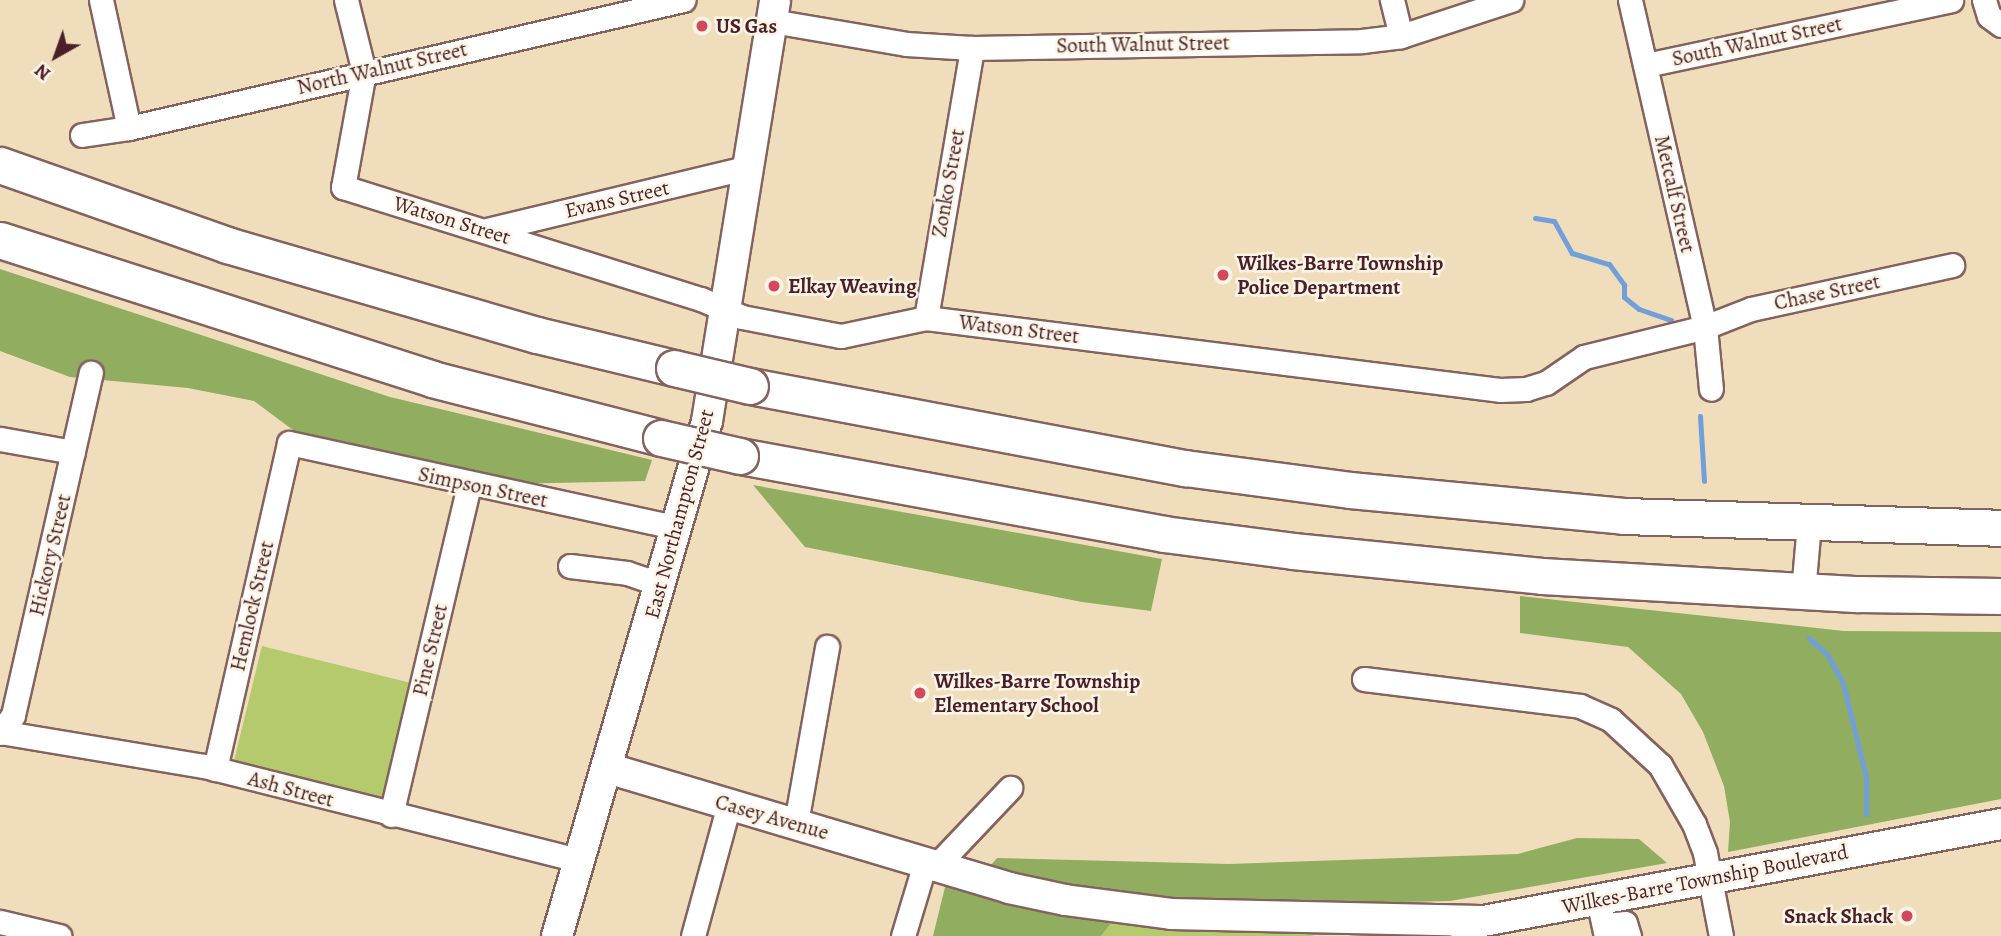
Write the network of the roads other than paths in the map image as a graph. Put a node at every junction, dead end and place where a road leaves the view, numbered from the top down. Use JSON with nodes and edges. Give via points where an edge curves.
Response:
{"nodes":[{"id":1,"x":101,"y":0,"type":"edge"},
{"id":2,"x":346,"y":0,"type":"edge"},
{"id":3,"x":683,"y":0,"type":"edge"},
{"id":4,"x":1392,"y":0,"type":"edge"},
{"id":5,"x":1510,"y":0,"type":"edge"},
{"id":6,"x":1630,"y":0,"type":"edge"},
{"id":7,"x":1951,"y":0,"type":"edge"},
{"id":8,"x":1984,"y":0,"type":"edge"},
{"id":9,"x":633,"y":6,"type":"edge"},
{"id":10,"x":773,"y":10,"type":"edge"},
{"id":11,"x":2001,"y":25,"type":"edge"},
{"id":12,"x":1401,"y":36,"type":"junction"},
{"id":13,"x":972,"y":48,"type":"junction"},
{"id":14,"x":1646,"y":65,"type":"junction"},
{"id":15,"x":364,"y":72,"type":"junction"},
{"id":16,"x":129,"y":128,"type":"junction"},
{"id":17,"x":82,"y":135,"type":"dead end"},
{"id":18,"x":0,"y":165,"type":"edge"},
{"id":19,"x":746,"y":168,"type":"junction"},
{"id":20,"x":487,"y":230,"type":"junction"},
{"id":21,"x":0,"y":240,"type":"edge"},
{"id":22,"x":1952,"y":265,"type":"dead end"},
{"id":23,"x":723,"y":309,"type":"junction"},
{"id":24,"x":926,"y":318,"type":"junction"},
{"id":25,"x":1705,"y":327,"type":"junction"},
{"id":26,"x":90,"y":373,"type":"dead end"},
{"id":27,"x":1711,"y":390,"type":"dead end"},
{"id":28,"x":0,"y":439,"type":"edge"},
{"id":29,"x":289,"y":443,"type":"joint"},
{"id":30,"x":74,"y":452,"type":"junction"},
{"id":31,"x":469,"y":486,"type":"junction"},
{"id":32,"x":1809,"y":523,"type":"junction"},
{"id":33,"x":678,"y":528,"type":"junction"},
{"id":34,"x":2001,"y":528,"type":"edge"},
{"id":35,"x":570,"y":566,"type":"dead end"},
{"id":36,"x":661,"y":585,"type":"junction"},
{"id":37,"x":1803,"y":592,"type":"junction"},
{"id":38,"x":2001,"y":596,"type":"edge"},
{"id":39,"x":827,"y":647,"type":"dead end"},
{"id":40,"x":1364,"y":679,"type":"dead end"},
{"id":41,"x":0,"y":732,"type":"edge"},
{"id":42,"x":607,"y":768,"type":"junction"},
{"id":43,"x":215,"y":769,"type":"junction"},
{"id":44,"x":1010,"y":788,"type":"dead end"},
{"id":45,"x":729,"y":804,"type":"junction"},
{"id":46,"x":391,"y":815,"type":"junction"},
{"id":47,"x":796,"y":823,"type":"junction"},
{"id":48,"x":2001,"y":824,"type":"edge"},
{"id":49,"x":579,"y":860,"type":"junction"},
{"id":50,"x":930,"y":864,"type":"junction"},
{"id":51,"x":1710,"y":878,"type":"junction"},
{"id":52,"x":1602,"y":920,"type":"edge"},
{"id":53,"x":0,"y":922,"type":"edge"},
{"id":54,"x":1451,"y":928,"type":"edge"},
{"id":55,"x":1482,"y":929,"type":"edge"},
{"id":56,"x":1715,"y":935,"type":"edge"},
{"id":57,"x":59,"y":936,"type":"edge"},
{"id":58,"x":557,"y":936,"type":"edge"},
{"id":59,"x":693,"y":936,"type":"edge"},
{"id":60,"x":903,"y":936,"type":"edge"},
{"id":61,"x":1410,"y":936,"type":"edge"},
{"id":62,"x":1629,"y":936,"type":"edge"}],
"edges":[{"from":1,"to":16,"type":"street"},
{"from":2,"to":15,"type":"street"},
{"from":3,"to":9,"type":"street","name":"North Walnut Street"},
{"from":4,"to":12,"type":"street"},
{"from":5,"to":12,"type":"street","name":"South Walnut Street"},
{"from":6,"to":14,"type":"street","name":"Metcalf Street"},
{"from":7,"to":14,"type":"street","name":"South Walnut Street"},
{"from":8,"to":11,"type":"street","via":[[1989,16]]},
{"from":9,"to":15,"type":"street","name":"North Walnut Street"},
{"from":10,"to":13,"type":"street","name":"South Walnut Street","via":[[906,44]]},
{"from":10,"to":19,"type":"main road","name":"East Northampton Street"},
{"from":12,"to":13,"type":"street","name":"South Walnut Street"},
{"from":13,"to":24,"type":"street","name":"Zonko Street"},
{"from":14,"to":25,"type":"street","name":"Metcalf Street"},
{"from":15,"to":16,"type":"street","name":"North Walnut Street"},
{"from":15,"to":20,"type":"street","name":"Watson Street","via":[[343,187]]},
{"from":16,"to":17,"type":"street","name":"North Walnut Street"},
{"from":18,"to":32,"type":"highway","bridge":true,"via":[[228,245],[537,335],[750,386],[1185,468],[1350,490],[1624,516]]},
{"from":19,"to":20,"type":"street","name":"Evans Street"},
{"from":19,"to":23,"type":"main road","name":"East Northampton Street"},
{"from":20,"to":23,"type":"street","name":"Watson Street"},
{"from":21,"to":37,"type":"highway","bridge":true,"via":[[432,379],[740,456],[1164,534],[1293,551],[1542,576]]},
{"from":22,"to":25,"type":"street","name":"Chase Street","via":[[1751,309]]},
{"from":23,"to":24,"type":"street","name":"Watson Street","via":[[841,336]]},
{"from":23,"to":33,"type":"main road","name":"East Northampton Street","via":[[707,421]]},
{"from":24,"to":25,"type":"street","name":"Watson Street","via":[[1500,390],[1527,389],[1546,383],[1584,357]]},
{"from":25,"to":27,"type":"street","name":"Metcalf Street"},
{"from":26,"to":30,"type":"street","name":"Hickory Street"},
{"from":28,"to":30,"type":"street"},
{"from":29,"to":31,"type":"street","name":"Simpson Street"},
{"from":29,"to":43,"type":"street","name":"Hemlock Street"},
{"from":30,"to":41,"type":"street","name":"Hickory Street","via":[[13,715]]},
{"from":31,"to":33,"type":"street","name":"Simpson Street"},
{"from":31,"to":46,"type":"street","name":"Pine Street"},
{"from":32,"to":34,"type":"highway"},
{"from":32,"to":37,"type":"street"},
{"from":33,"to":36,"type":"main road","name":"East Northampton Street"},
{"from":35,"to":36,"type":"street","via":[[627,573]]},
{"from":36,"to":42,"type":"main road","name":"East Northampton Street"},
{"from":37,"to":38,"type":"highway"},
{"from":39,"to":47,"type":"street"},
{"from":40,"to":51,"type":"street","via":[[1580,706],[1611,720],[1660,765],[1678,793],[1694,824]]},
{"from":41,"to":43,"type":"street","name":"Ash Street"},
{"from":42,"to":45,"type":"main road","name":"Casey Avenue"},
{"from":42,"to":49,"type":"main road","name":"East Northampton Street"},
{"from":43,"to":46,"type":"street","name":"Ash Street"},
{"from":44,"to":50,"type":"street"},
{"from":45,"to":47,"type":"main road","name":"Casey Avenue"},
{"from":45,"to":59,"type":"street"},
{"from":46,"to":49,"type":"street","name":"Ash Street"},
{"from":47,"to":50,"type":"main road","name":"Casey Avenue"},
{"from":48,"to":51,"type":"main road","name":"Wilkes-Barre Township Boulevard"},
{"from":49,"to":58,"type":"main road","name":"East Northampton Street"},
{"from":50,"to":54,"type":"main road","name":"Casey Avenue","via":[[1009,888],[1119,909]]},
{"from":50,"to":60,"type":"street"},
{"from":51,"to":52,"type":"main road","name":"Wilkes-Barre Township Boulevard"},
{"from":51,"to":56,"type":"street"},
{"from":52,"to":55,"type":"main road","name":"Wilkes-Barre Township Boulevard"},
{"from":52,"to":62,"type":"street","via":[[1625,923]]},
{"from":53,"to":57,"type":"street"},
{"from":54,"to":55,"type":"main road","name":"Wilkes-Barre Township Boulevard"},
{"from":54,"to":61,"type":"main road"}]}
